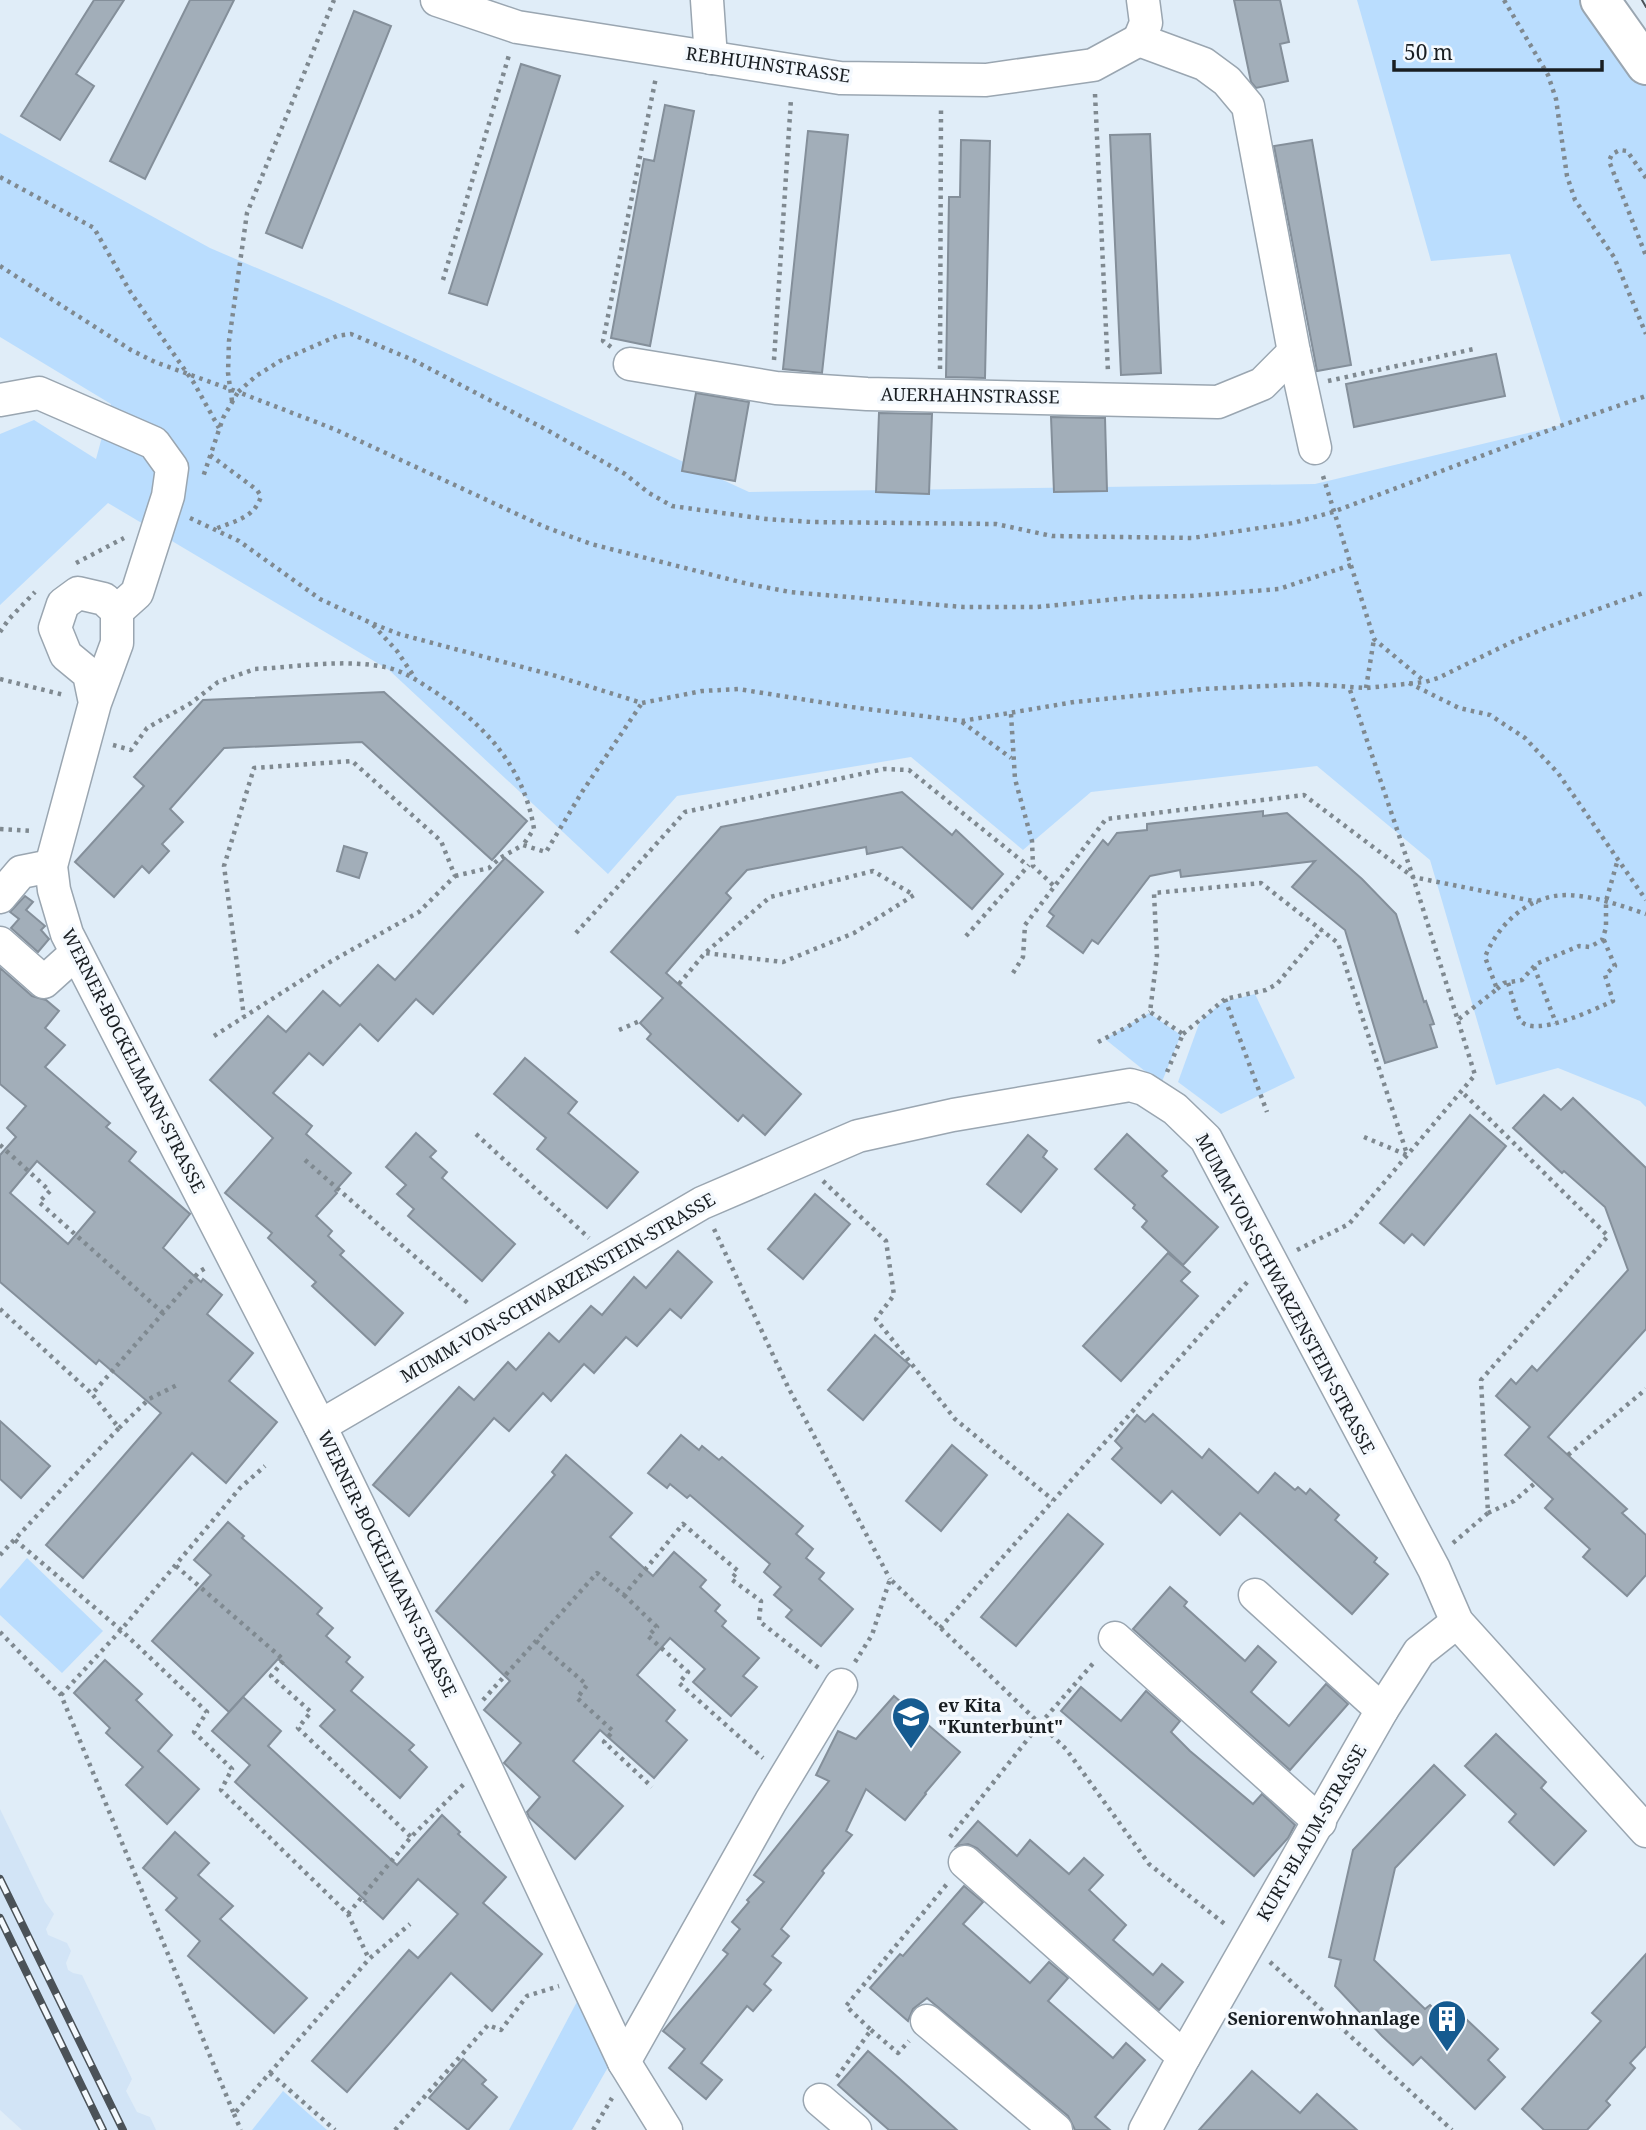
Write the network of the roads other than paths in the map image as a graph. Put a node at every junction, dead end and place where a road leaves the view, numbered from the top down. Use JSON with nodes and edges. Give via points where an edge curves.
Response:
{"nodes":[{"id":1,"x":437,"y":0,"type":"edge"},
{"id":2,"x":707,"y":0,"type":"edge"},
{"id":3,"x":1143,"y":0,"type":"edge"},
{"id":4,"x":1600,"y":0,"type":"edge"},
{"id":5,"x":1139,"y":40,"type":"junction"},
{"id":6,"x":711,"y":58,"type":"junction"},
{"id":7,"x":1646,"y":65,"type":"edge"},
{"id":8,"x":1294,"y":352,"type":"junction"},
{"id":9,"x":631,"y":364,"type":"dead end"},
{"id":10,"x":0,"y":400,"type":"edge"},
{"id":11,"x":1315,"y":448,"type":"road end"},
{"id":12,"x":117,"y":611,"type":"junction"},
{"id":13,"x":95,"y":703,"type":"junction"},
{"id":14,"x":51,"y":866,"type":"junction"},
{"id":15,"x":0,"y":897,"type":"edge"},
{"id":16,"x":0,"y":943,"type":"edge"},
{"id":17,"x":75,"y":954,"type":"junction"},
{"id":18,"x":320,"y":1426,"type":"junction"},
{"id":19,"x":1255,"y":1595,"type":"dead end"},
{"id":20,"x":1457,"y":1622,"type":"junction"},
{"id":21,"x":1115,"y":1638,"type":"dead end"},
{"id":22,"x":841,"y":1685,"type":"road end"},
{"id":23,"x":1382,"y":1710,"type":"junction"},
{"id":24,"x":1320,"y":1822,"type":"junction"},
{"id":25,"x":1646,"y":1831,"type":"edge"},
{"id":26,"x":965,"y":1862,"type":"dead end"},
{"id":27,"x":927,"y":2021,"type":"road end"},
{"id":28,"x":1184,"y":2057,"type":"junction"},
{"id":29,"x":624,"y":2062,"type":"junction"},
{"id":30,"x":820,"y":2100,"type":"dead end"},
{"id":31,"x":666,"y":2130,"type":"edge"},
{"id":32,"x":855,"y":2130,"type":"edge"},
{"id":33,"x":1056,"y":2130,"type":"edge"},
{"id":34,"x":1145,"y":2130,"type":"edge"}],
"edges":[{"from":1,"to":6,"type":"street","name":"REBHUHNSTRASSE","via":[[517,27]]},
{"from":2,"to":6,"type":"street"},
{"from":3,"to":5,"type":"street","via":[[1146,23]]},
{"from":4,"to":7,"type":"highway"},
{"from":5,"to":6,"type":"street","name":"REBHUHNSTRASSE","via":[[1093,65],[986,80],[840,79]]},
{"from":5,"to":8,"type":"street","via":[[1204,64],[1227,81],[1248,106]]},
{"from":8,"to":9,"type":"street","name":"AUERHAHNSTRASSE","via":[[1262,384],[1218,402],[789,389]]},
{"from":8,"to":11,"type":"street"},
{"from":10,"to":12,"type":"street","via":[[39,393],[154,443],[172,468],[168,496],[137,593]]},
{"from":12,"to":13,"type":"street","name":"WERNER-BOCKELMANN-STRASSE","via":[[117,643]]},
{"from":12,"to":13,"type":"street","via":[[104,599],[78,593],[63,604],[55,628],[66,655],[89,674]]},
{"from":13,"to":14,"type":"street","name":"WERNER-BOCKELMANN-STRASSE"},
{"from":14,"to":15,"type":"street","via":[[21,872]]},
{"from":14,"to":17,"type":"street","name":"WERNER-BOCKELMANN-STRASSE","via":[[60,913]]},
{"from":16,"to":17,"type":"street","via":[[44,982]]},
{"from":17,"to":18,"type":"street","name":"WERNER-BOCKELMANN-STRASSE"},
{"from":18,"to":20,"type":"street","name":"MUMM-VON-SCHWARZENSTEIN-STRASSE","via":[[702,1203],[858,1136],[1130,1085],[1175,1109],[1206,1139],[1434,1569]]},
{"from":18,"to":29,"type":"street","name":"WERNER-BOCKELMANN-STRASSE"},
{"from":19,"to":23,"type":"street"},
{"from":20,"to":23,"type":"street","name":"KURT-BLAUM-STRASSE","via":[[1419,1653]]},
{"from":20,"to":25,"type":"street","name":"MUMM-VON-SCHWARZENSTEIN-STRASSE"},
{"from":21,"to":24,"type":"street"},
{"from":22,"to":29,"type":"street"},
{"from":23,"to":24,"type":"street","name":"KURT-BLAUM-STRASSE"},
{"from":24,"to":28,"type":"street","name":"KURT-BLAUM-STRASSE"},
{"from":26,"to":28,"type":"street"},
{"from":27,"to":33,"type":"street"},
{"from":28,"to":34,"type":"street","name":"KURT-BLAUM-STRASSE"},
{"from":29,"to":31,"type":"street","name":"WERNER-BOCKELMANN-STRASSE"},
{"from":30,"to":32,"type":"street"}]}
